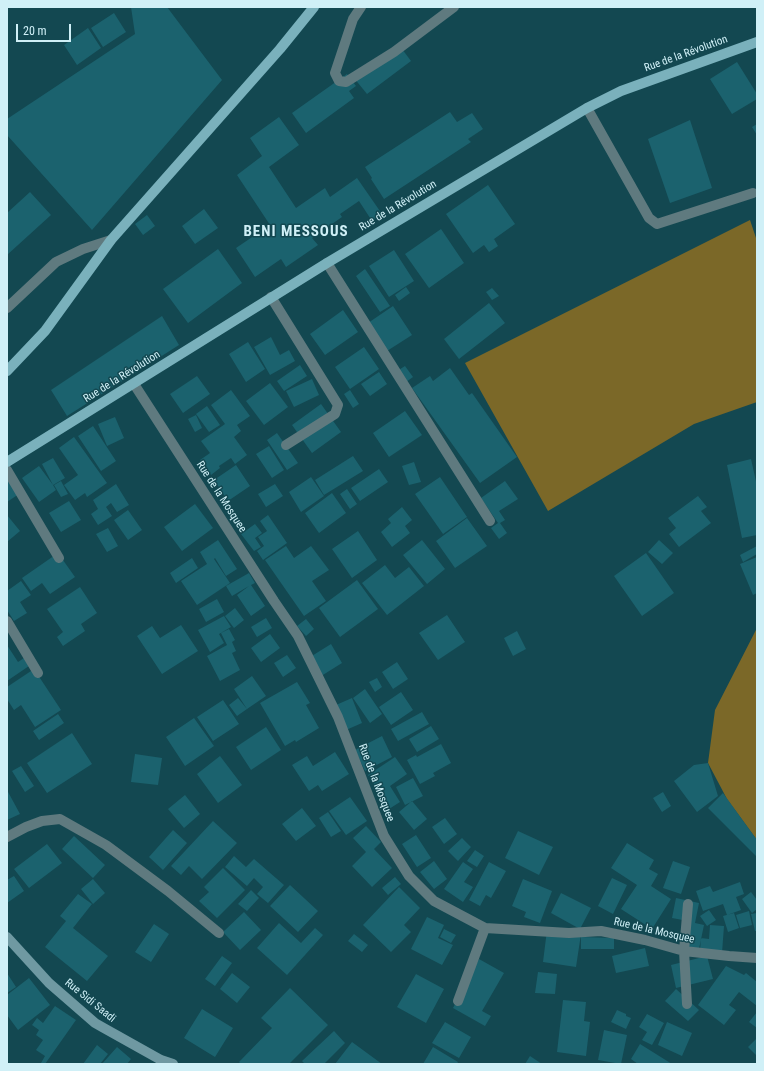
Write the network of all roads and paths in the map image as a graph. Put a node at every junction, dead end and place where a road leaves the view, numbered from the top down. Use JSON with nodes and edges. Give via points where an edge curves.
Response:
{"nodes":[{"id":1,"x":314,"y":7,"type":"edge"},
{"id":2,"x":361,"y":7,"type":"edge"},
{"id":3,"x":454,"y":7,"type":"edge"},
{"id":4,"x":757,"y":42,"type":"edge"},
{"id":5,"x":587,"y":108,"type":"junction"},
{"id":6,"x":753,"y":193,"type":"dead end"},
{"id":7,"x":111,"y":240,"type":"junction"},
{"id":8,"x":327,"y":263,"type":"junction"},
{"id":9,"x":272,"y":297,"type":"junction"},
{"id":10,"x":7,"y":308,"type":"edge"},
{"id":11,"x":7,"y":371,"type":"edge"},
{"id":12,"x":134,"y":384,"type":"junction"},
{"id":13,"x":286,"y":445,"type":"dead end"},
{"id":14,"x":7,"y":462,"type":"edge"},
{"id":15,"x":7,"y":470,"type":"edge"},
{"id":16,"x":490,"y":521,"type":"dead end"},
{"id":17,"x":60,"y":558,"type":"dead end"},
{"id":18,"x":7,"y":621,"type":"edge"},
{"id":19,"x":38,"y":673,"type":"dead end"},
{"id":20,"x":7,"y":836,"type":"edge"},
{"id":21,"x":688,"y":904,"type":"dead end"},
{"id":22,"x":484,"y":928,"type":"junction"},
{"id":23,"x":219,"y":933,"type":"dead end"},
{"id":24,"x":7,"y":937,"type":"edge"},
{"id":25,"x":11,"y":947,"type":"edge"},
{"id":26,"x":684,"y":952,"type":"junction"},
{"id":27,"x":757,"y":958,"type":"edge"},
{"id":28,"x":458,"y":1001,"type":"dead end"},
{"id":29,"x":687,"y":1004,"type":"dead end"},
{"id":30,"x":173,"y":1064,"type":"edge"}],
"edges":[{"from":1,"to":7,"type":"main road"},
{"from":2,"to":3,"type":"street","via":[[353,19],[334,73],[339,81],[346,82],[394,52]]},
{"from":4,"to":5,"type":"main road","name":"Rue de la Révolution","via":[[621,91]]},
{"from":5,"to":6,"type":"street","via":[[649,218],[657,224]]},
{"from":5,"to":8,"type":"main road","name":"Rue de la Révolution"},
{"from":7,"to":10,"type":"street","via":[[83,249],[56,262]]},
{"from":7,"to":11,"type":"main road","via":[[45,331]]},
{"from":8,"to":9,"type":"main road","name":"Rue de la Révolution"},
{"from":8,"to":16,"type":"street"},
{"from":9,"to":12,"type":"main road","name":"Rue de la Révolution"},
{"from":9,"to":13,"type":"street","via":[[338,405],[335,414]]},
{"from":12,"to":14,"type":"main road","name":"Rue de la Révolution"},
{"from":12,"to":22,"type":"street","name":"Rue de la Mosquee","via":[[298,636],[338,717],[384,836],[409,876],[434,901]]},
{"from":15,"to":17,"type":"street"},
{"from":18,"to":19,"type":"street"},
{"from":20,"to":23,"type":"street","via":[[42,821],[60,819],[106,845]]},
{"from":21,"to":26,"type":"street"},
{"from":22,"to":26,"type":"street","name":"Rue de la Mosquee","via":[[569,933],[601,932],[644,940]]},
{"from":22,"to":28,"type":"street"},
{"from":24,"to":25,"type":"main road","name":"Rue Sidi Saadi"},
{"from":25,"to":30,"type":"main road","name":"Rue Sidi Saadi","via":[[95,1023],[161,1060]]},
{"from":26,"to":27,"type":"street","name":"Rue de la Mosquee"},
{"from":26,"to":29,"type":"street"}]}
